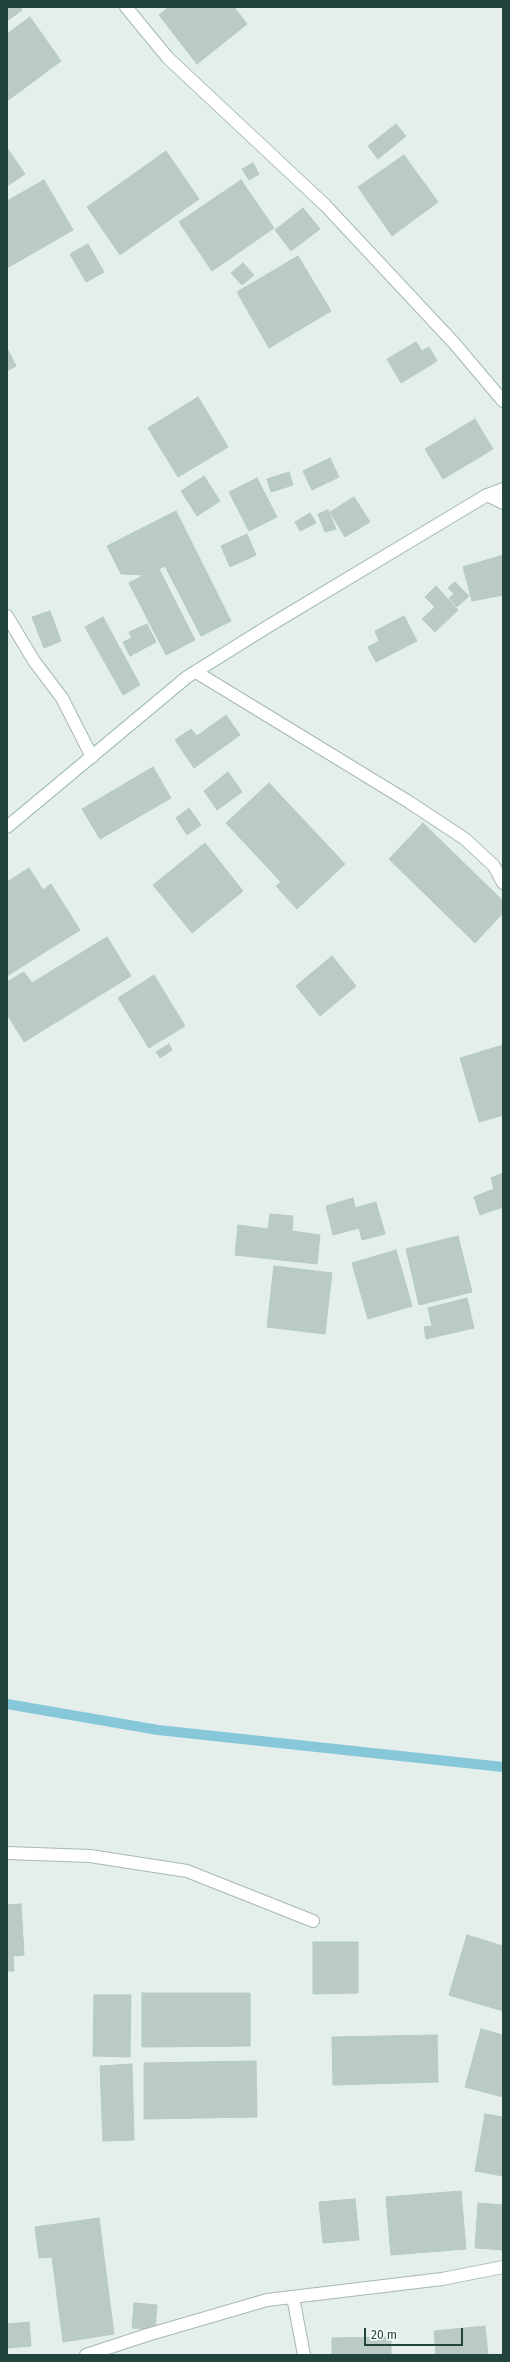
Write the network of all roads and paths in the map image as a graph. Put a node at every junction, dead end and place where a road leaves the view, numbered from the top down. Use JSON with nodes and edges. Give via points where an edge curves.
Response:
{"nodes":[{"id":1,"x":126,"y":7,"type":"edge"},
{"id":2,"x":503,"y":401,"type":"edge"},
{"id":3,"x":503,"y":489,"type":"edge"},
{"id":4,"x":487,"y":495,"type":"junction"},
{"id":5,"x":503,"y":502,"type":"edge"},
{"id":6,"x":7,"y":616,"type":"edge"},
{"id":7,"x":196,"y":672,"type":"junction"},
{"id":8,"x":92,"y":757,"type":"junction"},
{"id":9,"x":7,"y":827,"type":"edge"},
{"id":10,"x":503,"y":883,"type":"edge"},
{"id":11,"x":7,"y":1853,"type":"edge"},
{"id":12,"x":313,"y":1921,"type":"dead end"},
{"id":13,"x":503,"y":2267,"type":"edge"},
{"id":14,"x":293,"y":2297,"type":"junction"},
{"id":15,"x":86,"y":2355,"type":"edge"},
{"id":16,"x":304,"y":2355,"type":"edge"}],
"edges":[{"from":1,"to":2,"type":"street","via":[[168,58],[325,205],[454,343]]},
{"from":3,"to":4,"type":"street"},
{"from":4,"to":5,"type":"street"},
{"from":4,"to":7,"type":"street"},
{"from":6,"to":8,"type":"street","via":[[34,661],[62,698]]},
{"from":7,"to":8,"type":"street"},
{"from":7,"to":10,"type":"street","via":[[465,839],[494,866]]},
{"from":8,"to":9,"type":"street"},
{"from":11,"to":12,"type":"street","via":[[90,1856],[187,1871]]},
{"from":13,"to":14,"type":"street","via":[[442,2279]]},
{"from":14,"to":15,"type":"street","via":[[267,2300],[148,2334]]},
{"from":14,"to":16,"type":"street"}]}
